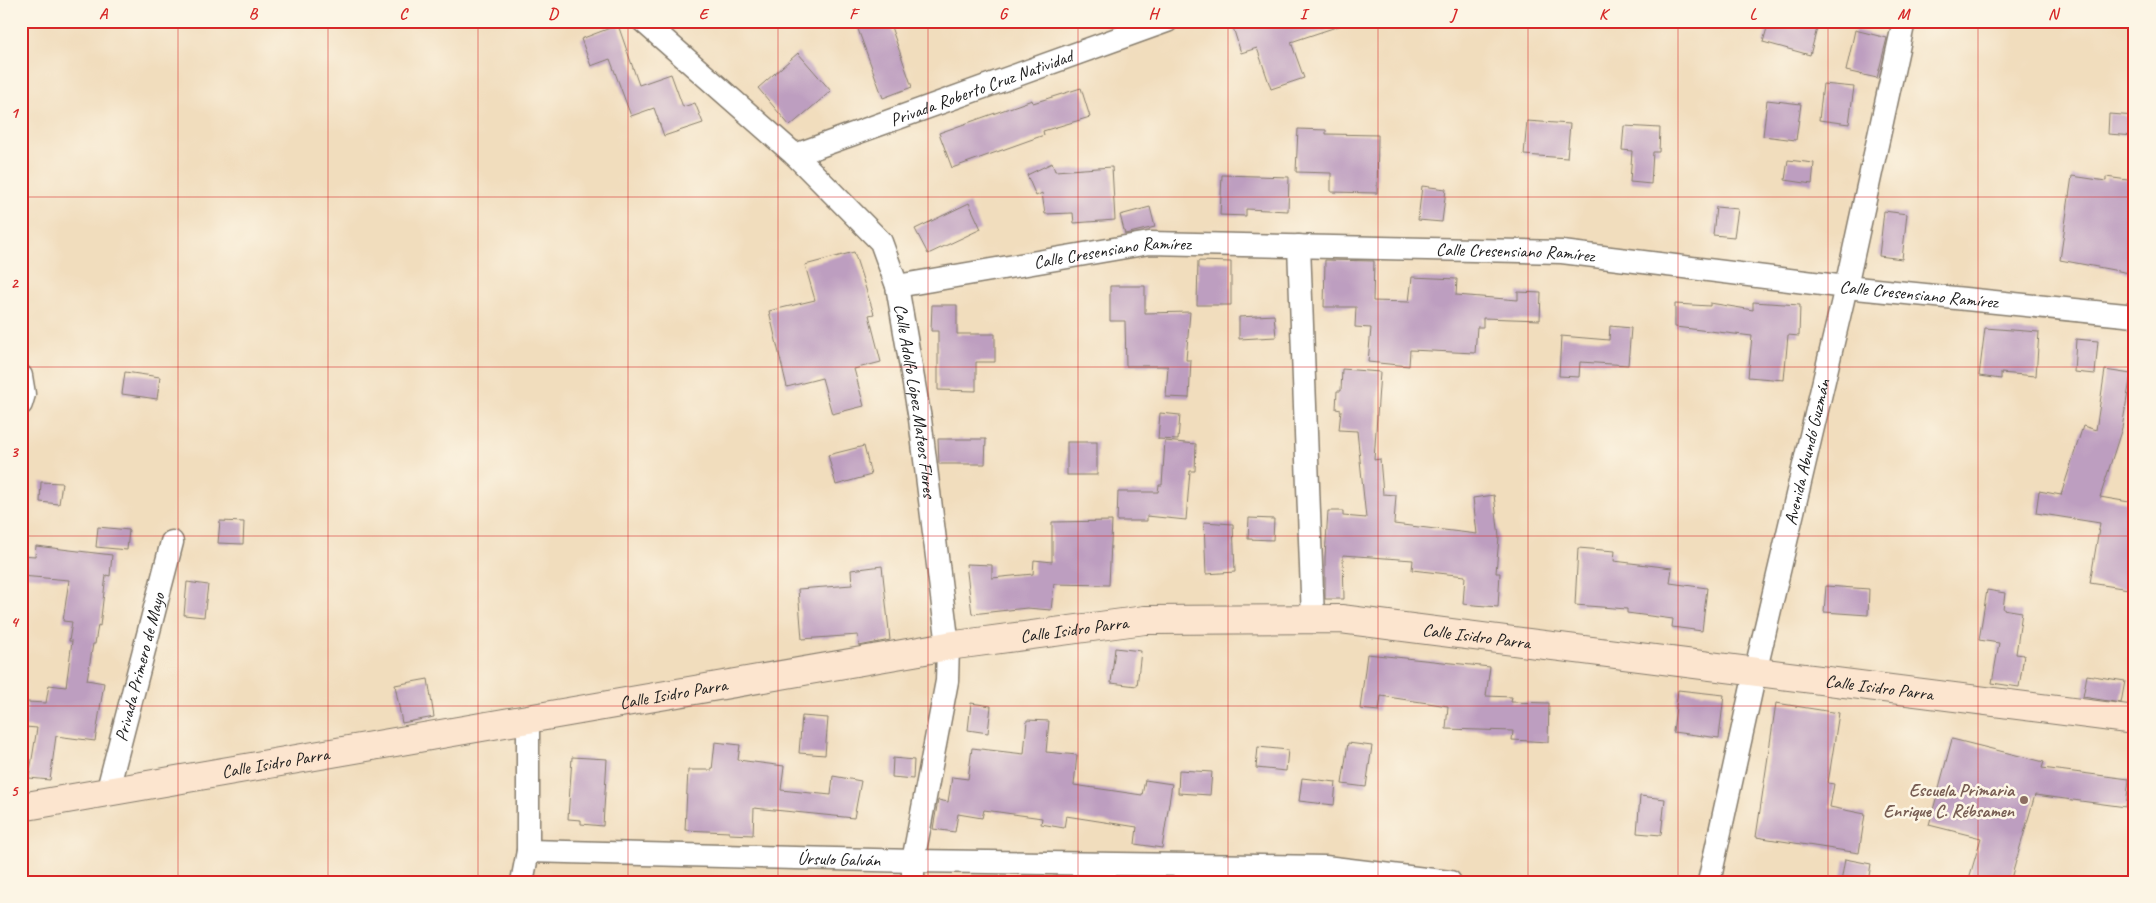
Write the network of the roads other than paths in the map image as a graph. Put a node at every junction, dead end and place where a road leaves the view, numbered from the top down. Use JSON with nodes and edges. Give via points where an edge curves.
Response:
{"nodes":[{"id":1,"x":643,"y":21,"type":"edge"},
{"id":2,"x":1168,"y":21,"type":"edge"},
{"id":3,"x":1904,"y":21,"type":"edge"},
{"id":4,"x":795,"y":155,"type":"junction"},
{"id":5,"x":1299,"y":246,"type":"junction"},
{"id":6,"x":897,"y":286,"type":"junction"},
{"id":7,"x":1846,"y":287,"type":"junction"},
{"id":8,"x":2135,"y":316,"type":"edge"},
{"id":9,"x":21,"y":376,"type":"edge"},
{"id":10,"x":21,"y":404,"type":"edge"},
{"id":11,"x":172,"y":542,"type":"dead end"},
{"id":12,"x":1313,"y":619,"type":"junction"},
{"id":13,"x":948,"y":646,"type":"junction"},
{"id":14,"x":1755,"y":673,"type":"junction"},
{"id":15,"x":528,"y":720,"type":"junction"},
{"id":16,"x":2135,"y":720,"type":"edge"},
{"id":17,"x":107,"y":793,"type":"junction"},
{"id":18,"x":21,"y":807,"type":"edge"},
{"id":19,"x":528,"y":851,"type":"junction"},
{"id":20,"x":913,"y":871,"type":"edge"},
{"id":21,"x":1323,"y":874,"type":"edge"},
{"id":22,"x":522,"y":882,"type":"edge"},
{"id":23,"x":1450,"y":882,"type":"edge"},
{"id":24,"x":1709,"y":882,"type":"edge"}],
"edges":[{"from":1,"to":4,"type":"street","name":"Calle Adolfo López Mateos Flores"},
{"from":2,"to":4,"type":"street","name":"Privada Roberto Cruz Natividad"},
{"from":3,"to":7,"type":"street","name":"Avenida Abundó Guzmán"},
{"from":4,"to":6,"type":"street","name":"Calle Adolfo López Mateos Flores","via":[[881,242]]},
{"from":5,"to":6,"type":"street","name":"Calle Cresensiano Ramírez","via":[[1149,243]]},
{"from":5,"to":7,"type":"street","name":"Calle Cresensiano Ramírez","via":[[1562,252]]},
{"from":5,"to":12,"type":"street"},
{"from":6,"to":13,"type":"street","name":"Calle Adolfo López Mateos Flores","via":[[920,419]]},
{"from":7,"to":8,"type":"street","name":"Calle Cresensiano Ramírez"},
{"from":7,"to":14,"type":"street","name":"Avenida Abundó Guzmán"},
{"from":9,"to":10,"type":"street","via":[[24,394]]},
{"from":11,"to":17,"type":"street","name":"Privada Primero de Mayo"},
{"from":12,"to":13,"type":"street","name":"Calle Isidro Parra","via":[[1145,620]]},
{"from":12,"to":14,"type":"street","name":"Calle Isidro Parra","via":[[1341,619]]},
{"from":13,"to":15,"type":"street","name":"Calle Isidro Parra"},
{"from":13,"to":20,"type":"street","name":"Calle Adolfo López Mateos Flores","via":[[947,681]]},
{"from":14,"to":16,"type":"street","name":"Calle Isidro Parra"},
{"from":14,"to":24,"type":"street","name":"Avenida Abundó Guzmán"},
{"from":15,"to":17,"type":"street","name":"Calle Isidro Parra"},
{"from":15,"to":19,"type":"street"},
{"from":17,"to":18,"type":"street","name":"Calle Isidro Parra"},
{"from":19,"to":20,"type":"street","name":"Úrsulo Galván"},
{"from":19,"to":22,"type":"street"},
{"from":20,"to":21,"type":"street","name":"Úrsulo Galván"},
{"from":21,"to":23,"type":"street","name":"Úrsulo Galván"}]}
